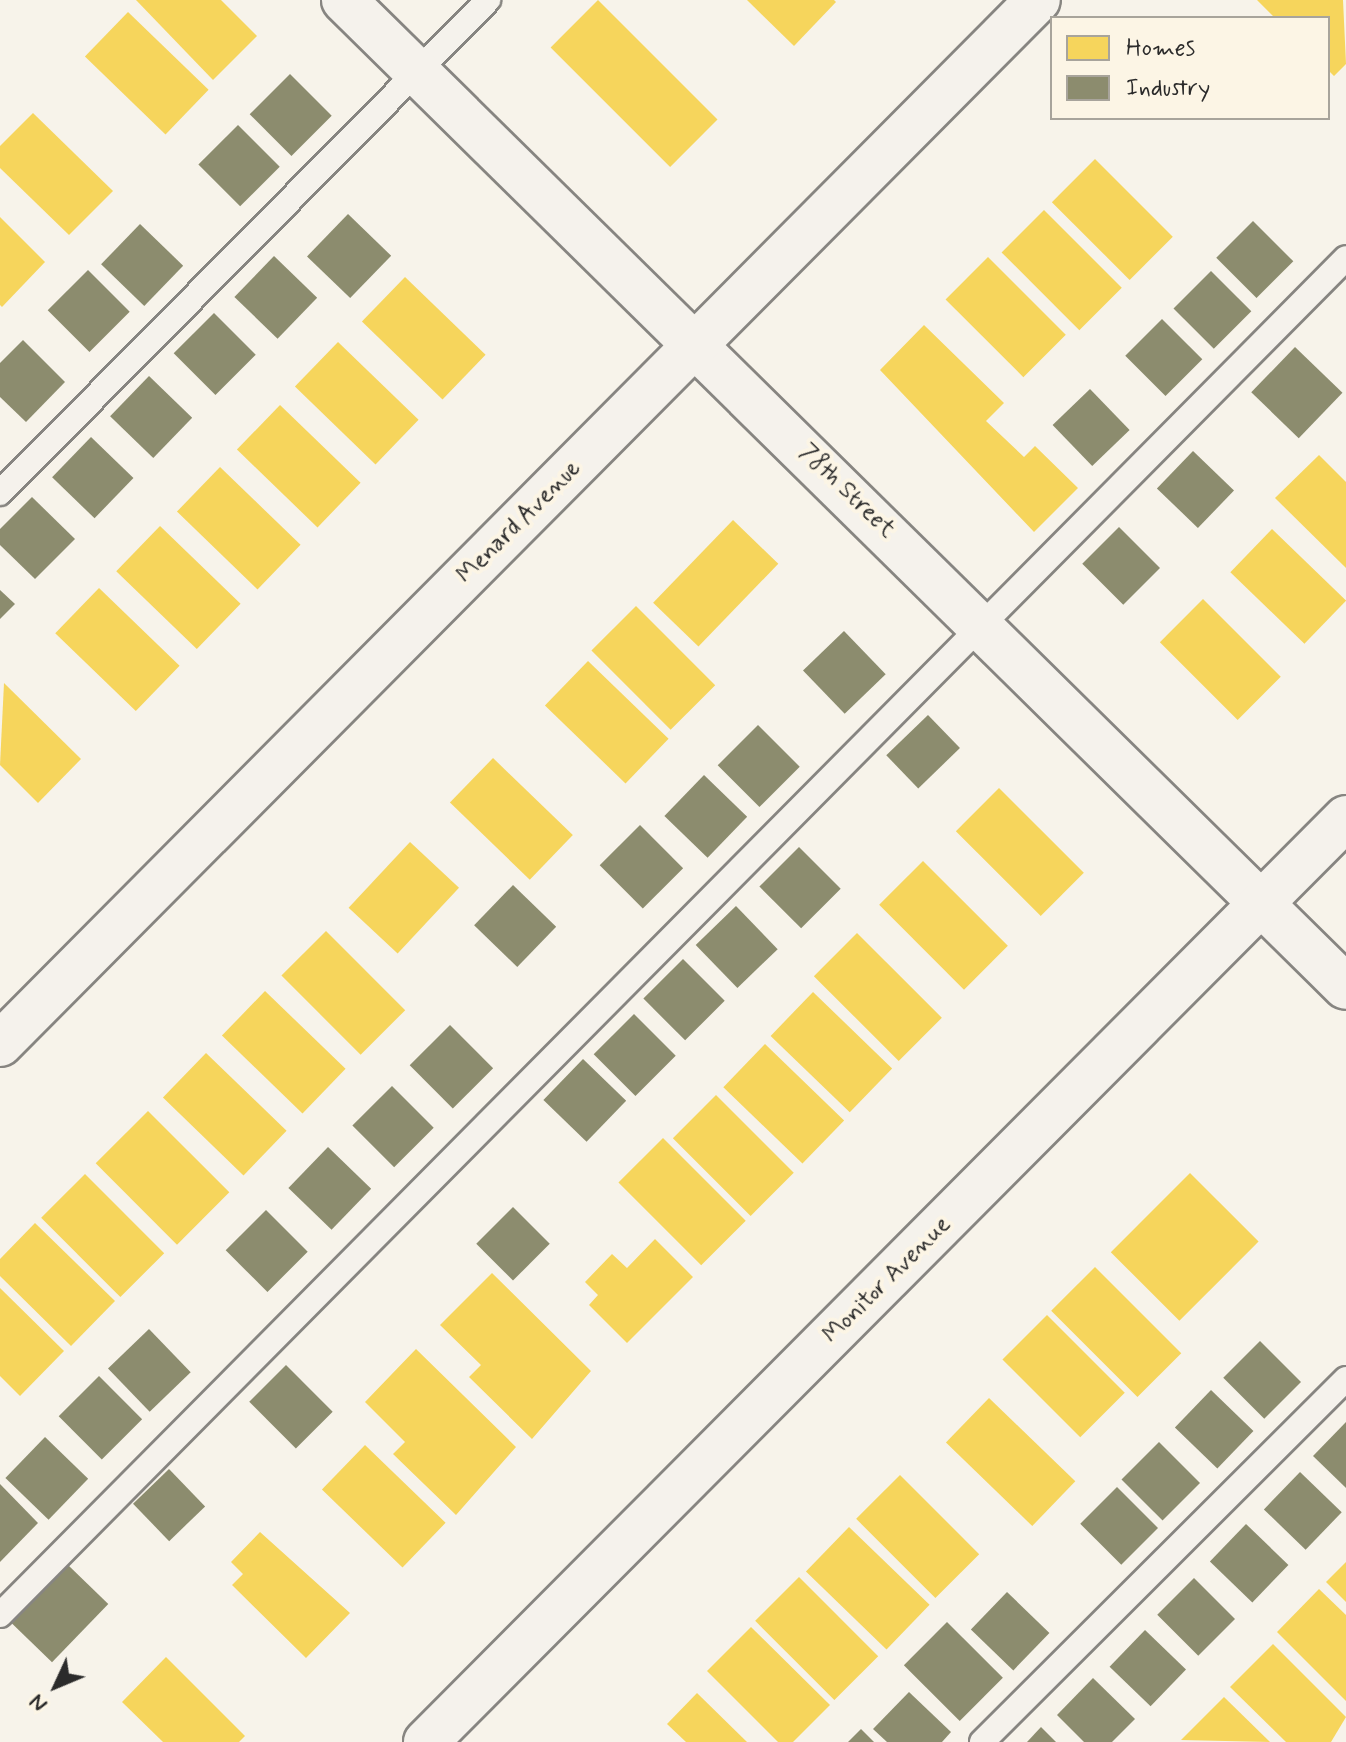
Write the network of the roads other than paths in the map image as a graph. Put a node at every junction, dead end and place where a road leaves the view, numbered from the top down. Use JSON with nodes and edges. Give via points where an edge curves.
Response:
{"nodes":[{"id":1,"x":344,"y":0,"type":"edge"},
{"id":2,"x":488,"y":0,"type":"edge"},
{"id":3,"x":1038,"y":0,"type":"edge"},
{"id":4,"x":417,"y":72,"type":"junction"},
{"id":5,"x":1346,"y":258,"type":"edge"},
{"id":6,"x":695,"y":345,"type":"junction"},
{"id":7,"x":0,"y":493,"type":"edge"},
{"id":8,"x":983,"y":625,"type":"junction"},
{"id":9,"x":1346,"y":818,"type":"edge"},
{"id":10,"x":1261,"y":903,"type":"junction"},
{"id":11,"x":1346,"y":987,"type":"edge"},
{"id":12,"x":0,"y":1044,"type":"edge"},
{"id":13,"x":1346,"y":1379,"type":"edge"},
{"id":14,"x":0,"y":1615,"type":"edge"},
{"id":15,"x":426,"y":1742,"type":"edge"},
{"id":16,"x":982,"y":1742,"type":"edge"}],
"edges":[{"from":1,"to":4,"type":"street","name":"78th Street"},
{"from":2,"to":4,"type":"lane"},
{"from":3,"to":6,"type":"street","name":"Menard Avenue"},
{"from":4,"to":6,"type":"street","name":"78th Street"},
{"from":4,"to":7,"type":"lane"},
{"from":5,"to":8,"type":"lane"},
{"from":6,"to":8,"type":"street","name":"78th Street"},
{"from":6,"to":12,"type":"street","name":"Menard Avenue"},
{"from":8,"to":10,"type":"street","name":"78th Street"},
{"from":8,"to":14,"type":"lane"},
{"from":9,"to":10,"type":"street","name":"Monitor Avenue"},
{"from":10,"to":11,"type":"street","name":"78th Street"},
{"from":10,"to":15,"type":"street","name":"Monitor Avenue"},
{"from":13,"to":16,"type":"lane"}]}
